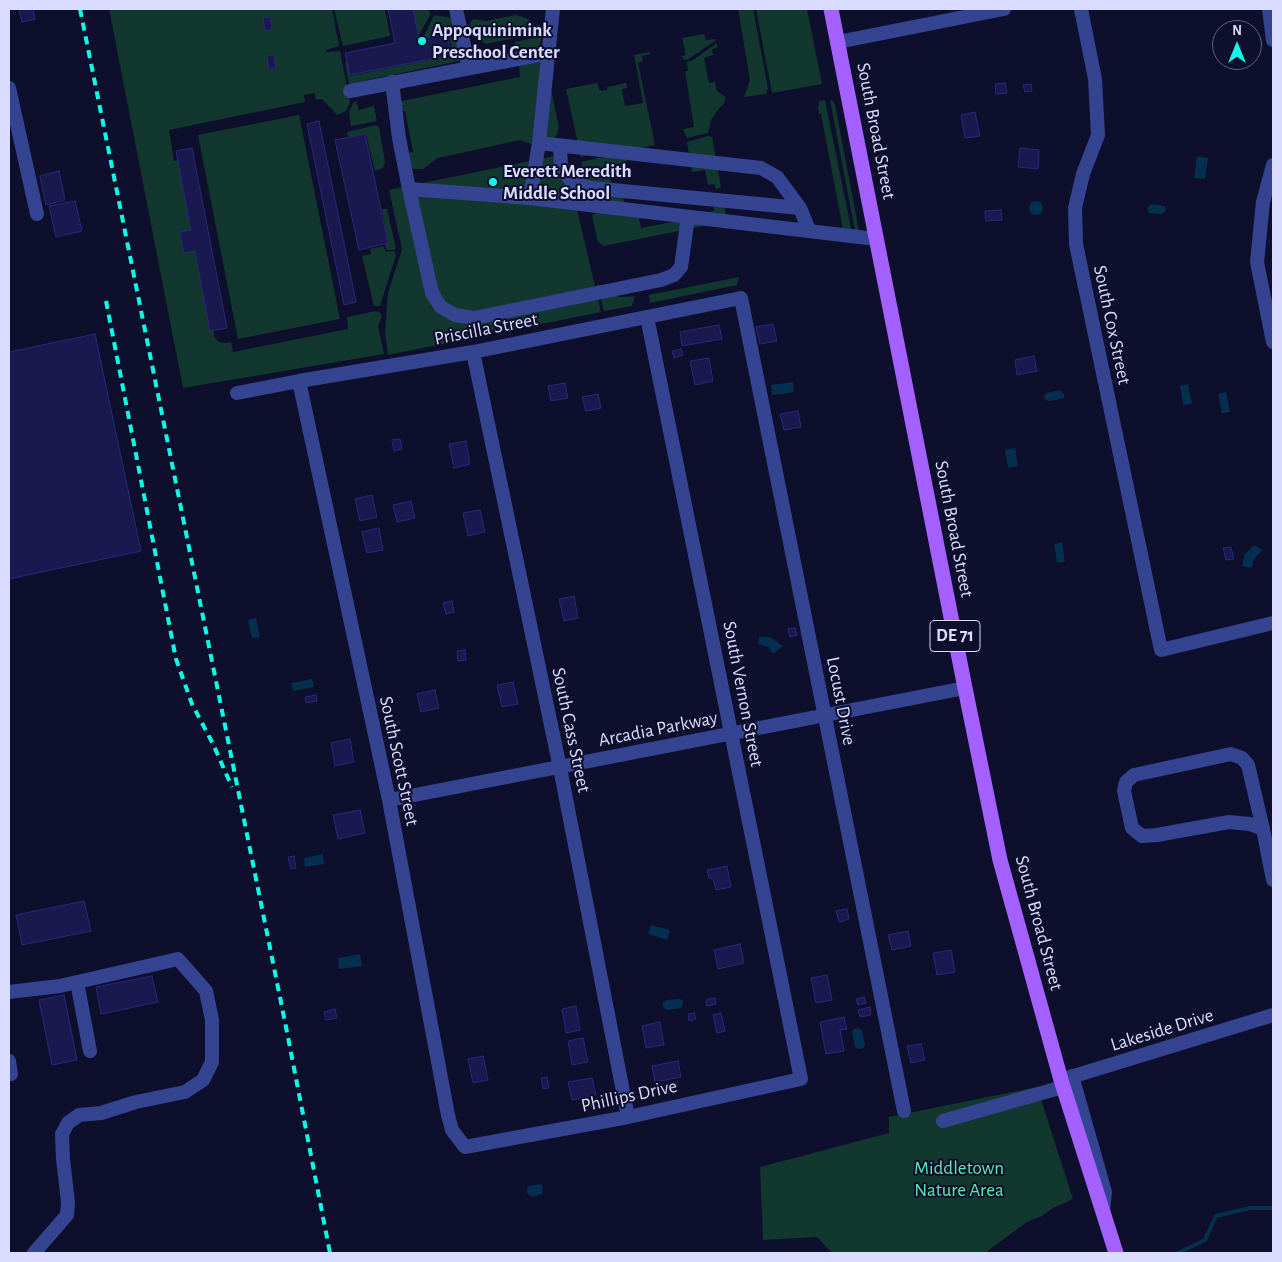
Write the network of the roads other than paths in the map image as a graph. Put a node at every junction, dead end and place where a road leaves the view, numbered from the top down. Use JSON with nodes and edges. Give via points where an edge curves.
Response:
{"nodes":[{"id":1,"x":456,"y":9,"type":"edge"},
{"id":2,"x":553,"y":9,"type":"edge"},
{"id":3,"x":831,"y":9,"type":"edge"},
{"id":4,"x":1004,"y":9,"type":"edge"},
{"id":5,"x":1081,"y":9,"type":"edge"},
{"id":6,"x":1269,"y":9,"type":"edge"},
{"id":7,"x":1273,"y":40,"type":"edge"},
{"id":8,"x":838,"y":42,"type":"junction"},
{"id":9,"x":549,"y":53,"type":"junction"},
{"id":10,"x":469,"y":68,"type":"junction"},
{"id":11,"x":392,"y":82,"type":"junction"},
{"id":12,"x":9,"y":88,"type":"edge"},
{"id":13,"x":350,"y":91,"type":"dead end"},
{"id":14,"x":539,"y":143,"type":"junction"},
{"id":15,"x":560,"y":146,"type":"junction"},
{"id":16,"x":1273,"y":164,"type":"edge"},
{"id":17,"x":409,"y":189,"type":"junction"},
{"id":18,"x":530,"y":198,"type":"junction"},
{"id":19,"x":800,"y":208,"type":"junction"},
{"id":20,"x":37,"y":214,"type":"dead end"},
{"id":21,"x":688,"y":217,"type":"junction"},
{"id":22,"x":809,"y":230,"type":"junction"},
{"id":23,"x":876,"y":239,"type":"junction"},
{"id":24,"x":741,"y":298,"type":"joint"},
{"id":25,"x":647,"y":317,"type":"junction"},
{"id":26,"x":1273,"y":342,"type":"edge"},
{"id":27,"x":473,"y":352,"type":"junction"},
{"id":28,"x":299,"y":381,"type":"junction"},
{"id":29,"x":237,"y":393,"type":"dead end"},
{"id":30,"x":1273,"y":623,"type":"edge"},
{"id":31,"x":965,"y":688,"type":"junction"},
{"id":32,"x":825,"y":716,"type":"junction"},
{"id":33,"x":732,"y":733,"type":"junction"},
{"id":34,"x":560,"y":768,"type":"junction"},
{"id":35,"x":389,"y":800,"type":"junction"},
{"id":36,"x":1263,"y":828,"type":"junction"},
{"id":37,"x":1273,"y":880,"type":"edge"},
{"id":38,"x":77,"y":982,"type":"junction"},
{"id":39,"x":9,"y":992,"type":"edge"},
{"id":40,"x":1273,"y":1015,"type":"edge"},
{"id":41,"x":90,"y":1051,"type":"dead end"},
{"id":42,"x":801,"y":1079,"type":"joint"},
{"id":43,"x":1065,"y":1081,"type":"junction"},
{"id":44,"x":904,"y":1111,"type":"dead end"},
{"id":45,"x":628,"y":1117,"type":"junction"},
{"id":46,"x":943,"y":1121,"type":"dead end"},
{"id":47,"x":465,"y":1147,"type":"joint"},
{"id":48,"x":34,"y":1253,"type":"edge"},
{"id":49,"x":1116,"y":1253,"type":"edge"}],
"edges":[{"from":1,"to":10,"type":"street"},
{"from":2,"to":9,"type":"street"},
{"from":3,"to":8,"type":"main road","name":"South Broad Street","number":"DE 71"},
{"from":4,"to":8,"type":"street"},
{"from":5,"to":30,"type":"street","name":"South Cox Street","via":[[1095,79],[1098,134],[1075,208],[1076,244],[1161,650]]},
{"from":6,"to":7,"type":"street"},
{"from":8,"to":23,"type":"main road","name":"South Broad Street","number":"DE 71"},
{"from":9,"to":10,"type":"street"},
{"from":9,"to":14,"type":"street"},
{"from":10,"to":11,"type":"street"},
{"from":11,"to":13,"type":"street"},
{"from":11,"to":17,"type":"street"},
{"from":12,"to":20,"type":"street"},
{"from":14,"to":15,"type":"street"},
{"from":14,"to":18,"type":"street"},
{"from":15,"to":19,"type":"street","via":[[761,168],[777,177]]},
{"from":15,"to":19,"type":"street","via":[[561,167],[574,183],[592,188]]},
{"from":16,"to":26,"type":"street","via":[[1263,202],[1257,262]]},
{"from":17,"to":18,"type":"street"},
{"from":17,"to":21,"type":"street","via":[[432,293],[441,307],[455,315],[474,318],[674,276],[682,267]]},
{"from":18,"to":21,"type":"street"},
{"from":19,"to":22,"type":"street"},
{"from":21,"to":22,"type":"street"},
{"from":22,"to":23,"type":"street"},
{"from":23,"to":31,"type":"main road","name":"South Broad Street","number":"DE 71"},
{"from":24,"to":25,"type":"street","name":"Priscilla Street"},
{"from":24,"to":32,"type":"street","name":"Locust Drive"},
{"from":25,"to":27,"type":"street","name":"Priscilla Street"},
{"from":25,"to":33,"type":"street","name":"South Vernon Street"},
{"from":27,"to":28,"type":"street","name":"Priscilla Street"},
{"from":27,"to":34,"type":"street","name":"South Cass Street"},
{"from":28,"to":29,"type":"street","name":"Priscilla Street"},
{"from":28,"to":35,"type":"street","name":"South Scott Street"},
{"from":31,"to":32,"type":"street","name":"Arcadia Parkway"},
{"from":31,"to":43,"type":"main road","name":"South Broad Street","number":"DE 71","via":[[1000,860]]},
{"from":32,"to":33,"type":"street","name":"Arcadia Parkway"},
{"from":32,"to":44,"type":"street","name":"Locust Drive"},
{"from":33,"to":34,"type":"street","name":"Arcadia Parkway"},
{"from":33,"to":42,"type":"street","name":"South Vernon Street"},
{"from":34,"to":35,"type":"street","name":"Arcadia Parkway"},
{"from":34,"to":45,"type":"street","name":"South Cass Street"},
{"from":35,"to":47,"type":"street","name":"South Scott Street","via":[[448,1115],[452,1130]]},
{"from":36,"to":36,"type":"street","via":[[1248,765],[1242,758],[1230,754],[1134,775],[1126,782],[1124,791],[1132,828],[1142,836],[1229,822]]},
{"from":36,"to":37,"type":"street"},
{"from":38,"to":39,"type":"street"},
{"from":38,"to":41,"type":"street"},
{"from":38,"to":48,"type":"street","via":[[178,959],[206,991],[212,1020],[212,1062],[203,1080],[185,1092],[79,1116],[68,1124],[62,1134],[67,1216]]},
{"from":40,"to":43,"type":"street","name":"Lakeside Drive"},
{"from":42,"to":45,"type":"street","name":"Phillips Drive"},
{"from":43,"to":46,"type":"street","name":"Lakeside Drive"},
{"from":43,"to":49,"type":"main road","name":"South Broad Street","number":"DE 71"},
{"from":45,"to":47,"type":"street","name":"Phillips Drive"}]}
